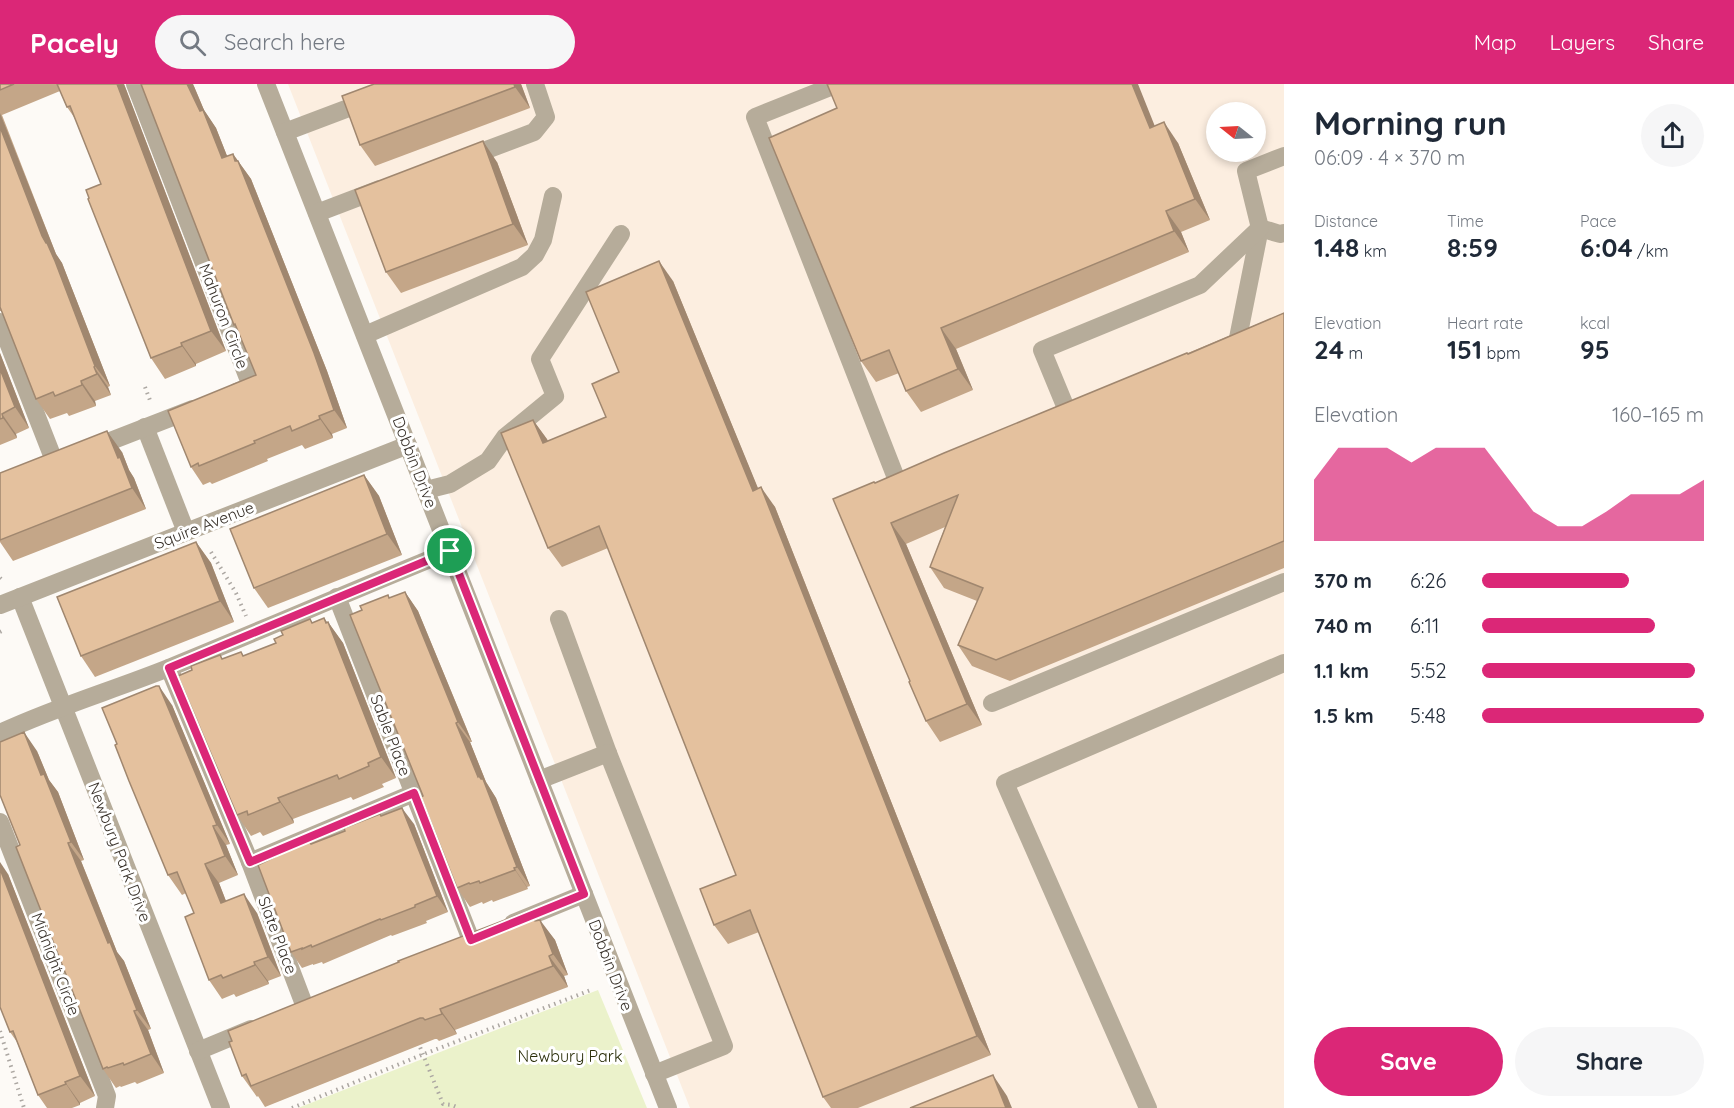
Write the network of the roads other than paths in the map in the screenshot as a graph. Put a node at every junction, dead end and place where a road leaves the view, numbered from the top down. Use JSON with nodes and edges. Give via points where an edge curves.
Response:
{"nodes":[{"id":1,"x":135,"y":84,"type":"edge"},
{"id":2,"x":267,"y":84,"type":"edge"},
{"id":3,"x":412,"y":84,"type":"edge"},
{"id":4,"x":535,"y":84,"type":"edge"},
{"id":5,"x":838,"y":84,"type":"edge"},
{"id":6,"x":285,"y":132,"type":"junction"},
{"id":7,"x":1284,"y":156,"type":"edge"},
{"id":8,"x":446,"y":165,"type":"edge"},
{"id":9,"x":391,"y":185,"type":"edge"},
{"id":10,"x":553,"y":196,"type":"dead end"},
{"id":11,"x":317,"y":213,"type":"junction"},
{"id":12,"x":1260,"y":228,"type":"junction"},
{"id":13,"x":1284,"y":233,"type":"edge"},
{"id":14,"x":621,"y":234,"type":"dead end"},
{"id":15,"x":0,"y":322,"type":"edge"},
{"id":16,"x":365,"y":335,"type":"junction"},
{"id":17,"x":1206,"y":356,"type":"edge"},
{"id":18,"x":1068,"y":413,"type":"edge"},
{"id":19,"x":145,"y":427,"type":"junction"},
{"id":20,"x":408,"y":445,"type":"junction"},
{"id":21,"x":930,"y":470,"type":"edge"},
{"id":22,"x":426,"y":490,"type":"junction"},
{"id":23,"x":186,"y":532,"type":"junction"},
{"id":24,"x":450,"y":551,"type":"junction"},
{"id":25,"x":1284,"y":582,"type":"edge"},
{"id":26,"x":20,"y":597,"type":"junction"},
{"id":27,"x":337,"y":597,"type":"junction"},
{"id":28,"x":0,"y":605,"type":"edge"},
{"id":29,"x":559,"y":619,"type":"dead end"},
{"id":30,"x":1284,"y":663,"type":"edge"},
{"id":31,"x":169,"y":668,"type":"junction"},
{"id":32,"x":992,"y":703,"type":"dead end"},
{"id":33,"x":64,"y":708,"type":"junction"},
{"id":34,"x":0,"y":733,"type":"edge"},
{"id":35,"x":608,"y":753,"type":"junction"},
{"id":36,"x":539,"y":780,"type":"junction"},
{"id":37,"x":414,"y":793,"type":"junction"},
{"id":38,"x":0,"y":822,"type":"edge"},
{"id":39,"x":250,"y":862,"type":"junction"},
{"id":40,"x":584,"y":894,"type":"junction"},
{"id":41,"x":482,"y":935,"type":"junction"},
{"id":42,"x":450,"y":949,"type":"edge"},
{"id":43,"x":326,"y":999,"type":"edge"},
{"id":44,"x":305,"y":1007,"type":"junction"},
{"id":45,"x":285,"y":1016,"type":"edge"},
{"id":46,"x":265,"y":1024,"type":"edge"},
{"id":47,"x":198,"y":1051,"type":"junction"},
{"id":48,"x":654,"y":1074,"type":"junction"},
{"id":49,"x":105,"y":1108,"type":"edge"},
{"id":50,"x":221,"y":1108,"type":"edge"},
{"id":51,"x":668,"y":1108,"type":"edge"},
{"id":52,"x":1148,"y":1108,"type":"edge"}],
"edges":[{"from":1,"to":19,"type":"street","name":"Mahuron Circle","via":[[251,386]]},
{"from":2,"to":6,"type":"street","name":"Dobbin Drive"},
{"from":3,"to":6,"type":"street"},
{"from":4,"to":8,"type":"street","via":[[546,117],[534,132]]},
{"from":5,"to":21,"type":"street","via":[[755,117],[898,483]]},
{"from":6,"to":11,"type":"street","name":"Dobbin Drive"},
{"from":7,"to":12,"type":"street","via":[[1246,171]]},
{"from":9,"to":11,"type":"street"},
{"from":10,"to":16,"type":"street","via":[[543,240],[522,267]]},
{"from":11,"to":16,"type":"street","name":"Dobbin Drive"},
{"from":12,"to":13,"type":"street"},
{"from":12,"to":17,"type":"street","via":[[1237,343]]},
{"from":12,"to":18,"type":"street","via":[[1200,285],[1042,350]]},
{"from":14,"to":22,"type":"street","via":[[540,359],[555,396],[505,437],[488,461],[450,484]]},
{"from":15,"to":19,"type":"street","name":"Mahuron Circle","via":[[50,465]]},
{"from":16,"to":20,"type":"street","name":"Dobbin Drive"},
{"from":19,"to":23,"type":"street"},
{"from":20,"to":22,"type":"street","name":"Dobbin Drive"},
{"from":20,"to":23,"type":"street","name":"Squire Avenue"},
{"from":22,"to":24,"type":"street","name":"Dobbin Drive"},
{"from":23,"to":26,"type":"street","name":"Squire Avenue"},
{"from":24,"to":27,"type":"street"},
{"from":24,"to":36,"type":"street","name":"Dobbin Drive"},
{"from":25,"to":32,"type":"street"},
{"from":26,"to":28,"type":"street","name":"Squire Avenue"},
{"from":26,"to":33,"type":"street","name":"Newbury Park Drive"},
{"from":27,"to":31,"type":"street"},
{"from":27,"to":37,"type":"street","name":"Sable Place"},
{"from":29,"to":35,"type":"street"},
{"from":30,"to":52,"type":"street","via":[[1005,783]]},
{"from":31,"to":33,"type":"street"},
{"from":31,"to":39,"type":"street","name":"Slate Place"},
{"from":33,"to":34,"type":"street"},
{"from":33,"to":47,"type":"street","name":"Newbury Park Drive"},
{"from":35,"to":36,"type":"street"},
{"from":35,"to":48,"type":"street","via":[[724,1046]]},
{"from":36,"to":40,"type":"street","name":"Dobbin Drive"},
{"from":37,"to":39,"type":"street"},
{"from":37,"to":41,"type":"street","name":"Sable Place"},
{"from":38,"to":49,"type":"street","name":"Midnight Circle","via":[[107,1096]]},
{"from":39,"to":44,"type":"street","name":"Slate Place"},
{"from":40,"to":41,"type":"street"},
{"from":40,"to":48,"type":"street","name":"Dobbin Drive"},
{"from":41,"to":42,"type":"street"},
{"from":43,"to":44,"type":"street"},
{"from":44,"to":45,"type":"street"},
{"from":46,"to":47,"type":"street"},
{"from":47,"to":50,"type":"street","name":"Newbury Park Drive"},
{"from":48,"to":51,"type":"street","name":"Dobbin Drive"}]}
